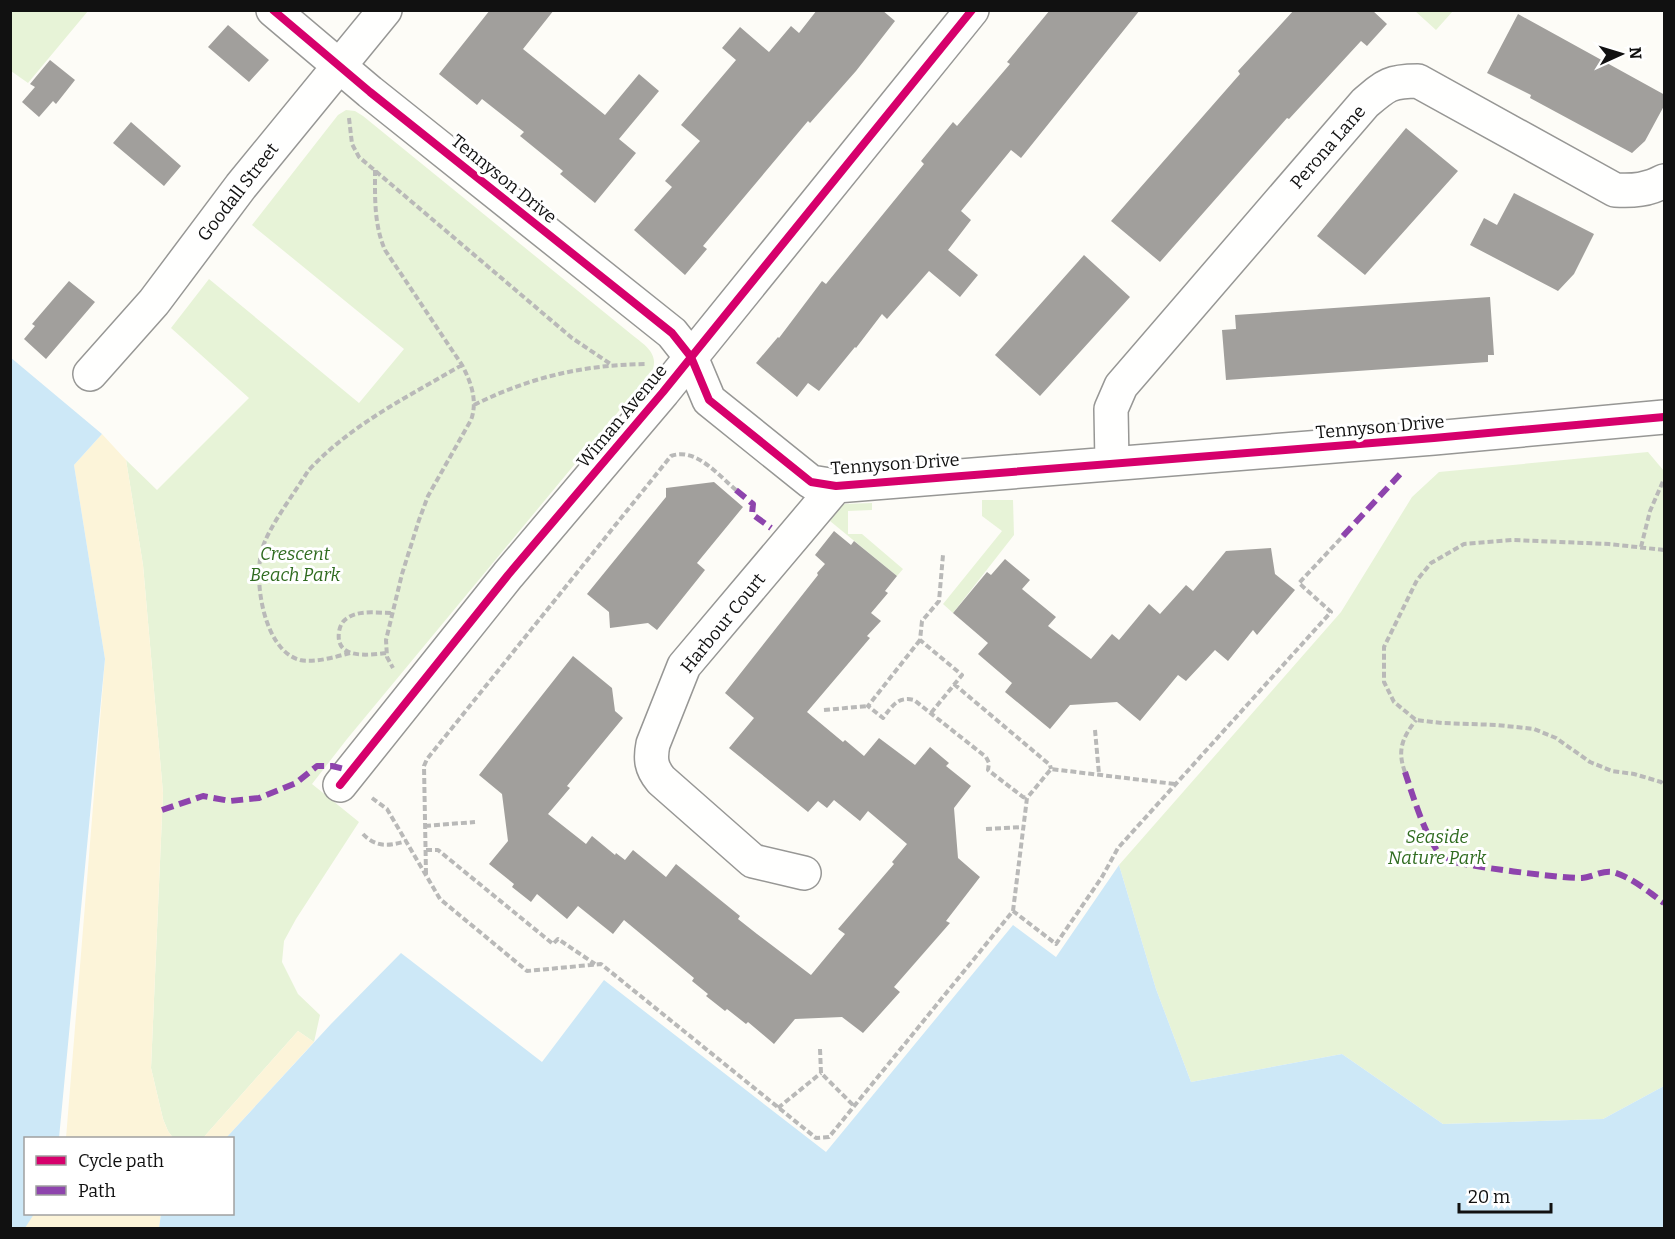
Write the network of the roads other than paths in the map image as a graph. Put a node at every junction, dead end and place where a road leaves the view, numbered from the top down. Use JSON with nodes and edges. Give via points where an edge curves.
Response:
{"nodes":[{"id":1,"x":273,"y":10,"type":"edge"},
{"id":2,"x":385,"y":10,"type":"edge"},
{"id":3,"x":972,"y":10,"type":"edge"},
{"id":4,"x":339,"y":66,"type":"junction"},
{"id":5,"x":1665,"y":181,"type":"edge"},
{"id":6,"x":691,"y":357,"type":"junction"},
{"id":7,"x":90,"y":374,"type":"dead end"},
{"id":8,"x":1665,"y":417,"type":"edge"},
{"id":9,"x":1112,"y":463,"type":"junction"},
{"id":10,"x":836,"y":486,"type":"junction"},
{"id":11,"x":340,"y":785,"type":"dead end"},
{"id":12,"x":804,"y":873,"type":"dead end"}],
"edges":[{"from":1,"to":4,"type":"street","name":"Tennyson Drive"},
{"from":2,"to":4,"type":"street","name":"Goodall Street"},
{"from":3,"to":6,"type":"street","name":"Wiman Avenue"},
{"from":4,"to":6,"type":"street","name":"Tennyson Drive","via":[[672,333]]},
{"from":4,"to":7,"type":"street","name":"Goodall Street","via":[[154,302]]},
{"from":5,"to":9,"type":"street","name":"Perona Lane","via":[[1634,191],[1615,190],[1418,81],[1398,81],[1381,89],[1121,386],[1112,409]]},
{"from":6,"to":10,"type":"street","name":"Tennyson Drive","via":[[709,400],[811,482]]},
{"from":6,"to":11,"type":"street","name":"Wiman Avenue","via":[[508,575]]},
{"from":8,"to":9,"type":"street","name":"Tennyson Drive"},
{"from":9,"to":10,"type":"street","name":"Tennyson Drive"},
{"from":10,"to":12,"type":"street","name":"Harbour Court","via":[[684,666],[651,755],[651,765],[661,780],[753,861]]}]}
